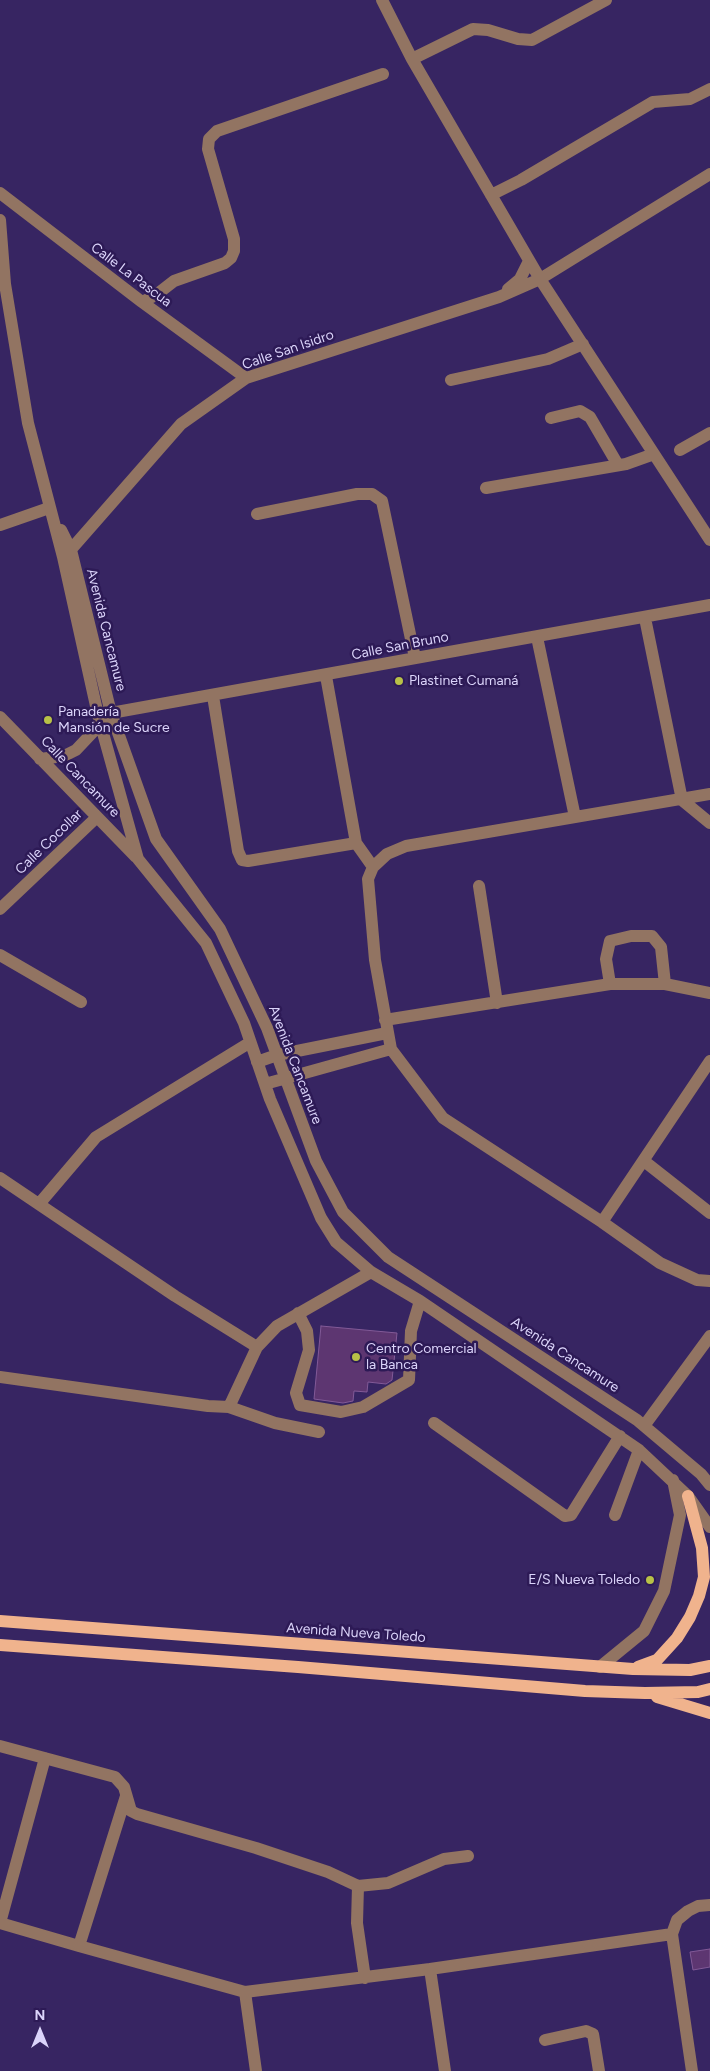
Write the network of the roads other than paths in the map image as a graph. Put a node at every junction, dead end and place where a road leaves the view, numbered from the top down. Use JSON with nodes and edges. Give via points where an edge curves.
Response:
{"nodes":[{"id":1,"x":382,"y":0,"type":"edge"},
{"id":2,"x":606,"y":0,"type":"edge"},
{"id":3,"x":412,"y":59,"type":"junction"},
{"id":4,"x":383,"y":74,"type":"dead end"},
{"id":5,"x":710,"y":89,"type":"edge"},
{"id":6,"x":710,"y":174,"type":"edge"},
{"id":7,"x":0,"y":193,"type":"edge"},
{"id":8,"x":490,"y":195,"type":"junction"},
{"id":9,"x":0,"y":220,"type":"edge"},
{"id":10,"x":529,"y":261,"type":"junction"},
{"id":11,"x":540,"y":279,"type":"junction"},
{"id":12,"x":499,"y":297,"type":"junction"},
{"id":13,"x":142,"y":302,"type":"junction"},
{"id":14,"x":583,"y":344,"type":"junction"},
{"id":15,"x":246,"y":378,"type":"junction"},
{"id":16,"x":451,"y":380,"type":"dead end"},
{"id":17,"x":551,"y":418,"type":"dead end"},
{"id":18,"x":710,"y":433,"type":"edge"},
{"id":19,"x":680,"y":450,"type":"dead end"},
{"id":20,"x":654,"y":454,"type":"junction"},
{"id":21,"x":618,"y":465,"type":"junction"},
{"id":22,"x":486,"y":488,"type":"dead end"},
{"id":23,"x":49,"y":508,"type":"junction"},
{"id":24,"x":257,"y":514,"type":"dead end"},
{"id":25,"x":0,"y":525,"type":"edge"},
{"id":26,"x":710,"y":540,"type":"edge"},
{"id":27,"x":67,"y":554,"type":"junction"},
{"id":28,"x":710,"y":605,"type":"edge"},
{"id":29,"x":644,"y":618,"type":"junction"},
{"id":30,"x":538,"y":637,"type":"junction"},
{"id":31,"x":415,"y":658,"type":"junction"},
{"id":32,"x":326,"y":676,"type":"junction"},
{"id":33,"x":213,"y":696,"type":"junction"},
{"id":34,"x":111,"y":714,"type":"junction"},
{"id":35,"x":0,"y":717,"type":"edge"},
{"id":36,"x":100,"y":724,"type":"junction"},
{"id":37,"x":40,"y":758,"type":"junction"},
{"id":38,"x":710,"y":794,"type":"edge"},
{"id":39,"x":682,"y":800,"type":"junction"},
{"id":40,"x":97,"y":816,"type":"junction"},
{"id":41,"x":575,"y":817,"type":"junction"},
{"id":42,"x":710,"y":823,"type":"edge"},
{"id":43,"x":356,"y":843,"type":"junction"},
{"id":44,"x":138,"y":858,"type":"junction"},
{"id":45,"x":373,"y":866,"type":"junction"},
{"id":46,"x":478,"y":886,"type":"dead end"},
{"id":47,"x":0,"y":909,"type":"edge"},
{"id":48,"x":0,"y":955,"type":"edge"},
{"id":49,"x":610,"y":984,"type":"junction"},
{"id":50,"x":666,"y":984,"type":"junction"},
{"id":51,"x":710,"y":993,"type":"edge"},
{"id":52,"x":81,"y":1002,"type":"dead end"},
{"id":53,"x":497,"y":1003,"type":"junction"},
{"id":54,"x":386,"y":1027,"type":"junction"},
{"id":55,"x":249,"y":1043,"type":"junction"},
{"id":56,"x":317,"y":1048,"type":"junction"},
{"id":57,"x":391,"y":1049,"type":"junction"},
{"id":58,"x":277,"y":1055,"type":"junction"},
{"id":59,"x":710,"y":1061,"type":"edge"},
{"id":60,"x":257,"y":1062,"type":"junction"},
{"id":61,"x":322,"y":1068,"type":"junction"},
{"id":62,"x":285,"y":1077,"type":"junction"},
{"id":63,"x":265,"y":1084,"type":"junction"},
{"id":64,"x":644,"y":1161,"type":"junction"},
{"id":65,"x":0,"y":1178,"type":"edge"},
{"id":66,"x":39,"y":1204,"type":"junction"},
{"id":67,"x":710,"y":1213,"type":"edge"},
{"id":68,"x":602,"y":1222,"type":"junction"},
{"id":69,"x":371,"y":1272,"type":"junction"},
{"id":70,"x":710,"y":1281,"type":"edge"},
{"id":71,"x":420,"y":1302,"type":"junction"},
{"id":72,"x":298,"y":1313,"type":"junction"},
{"id":73,"x":710,"y":1336,"type":"edge"},
{"id":74,"x":257,"y":1347,"type":"junction"},
{"id":75,"x":0,"y":1377,"type":"edge"},
{"id":76,"x":229,"y":1407,"type":"junction"},
{"id":77,"x":434,"y":1423,"type":"dead end"},
{"id":78,"x":644,"y":1426,"type":"junction"},
{"id":79,"x":319,"y":1432,"type":"dead end"},
{"id":80,"x":620,"y":1436,"type":"junction"},
{"id":81,"x":639,"y":1450,"type":"junction"},
{"id":82,"x":673,"y":1480,"type":"junction"},
{"id":83,"x":710,"y":1485,"type":"edge"},
{"id":84,"x":688,"y":1496,"type":"junction"},
{"id":85,"x":615,"y":1515,"type":"dead end"},
{"id":86,"x":710,"y":1527,"type":"edge"},
{"id":87,"x":0,"y":1621,"type":"edge"},
{"id":88,"x":0,"y":1645,"type":"edge"},
{"id":89,"x":710,"y":1666,"type":"edge"},
{"id":90,"x":600,"y":1667,"type":"junction"},
{"id":91,"x":633,"y":1669,"type":"junction"},
{"id":92,"x":710,"y":1689,"type":"edge"},
{"id":93,"x":645,"y":1693,"type":"junction"},
{"id":94,"x":710,"y":1713,"type":"edge"},
{"id":95,"x":0,"y":1746,"type":"edge"},
{"id":96,"x":45,"y":1758,"type":"junction"},
{"id":97,"x":126,"y":1796,"type":"junction"},
{"id":98,"x":468,"y":1856,"type":"dead end"},
{"id":99,"x":358,"y":1886,"type":"junction"},
{"id":100,"x":710,"y":1905,"type":"edge"},
{"id":101,"x":672,"y":1934,"type":"junction"},
{"id":102,"x":79,"y":1946,"type":"junction"},
{"id":103,"x":430,"y":1969,"type":"junction"},
{"id":104,"x":365,"y":1978,"type":"junction"},
{"id":105,"x":245,"y":1992,"type":"junction"},
{"id":106,"x":545,"y":2040,"type":"dead end"},
{"id":107,"x":256,"y":2071,"type":"edge"},
{"id":108,"x":445,"y":2071,"type":"edge"},
{"id":109,"x":599,"y":2071,"type":"edge"},
{"id":110,"x":692,"y":2071,"type":"edge"}],
"edges":[{"from":1,"to":3,"type":"street"},
{"from":2,"to":3,"type":"street","via":[[532,40],[473,29]]},
{"from":3,"to":8,"type":"street"},
{"from":4,"to":13,"type":"street","via":[[217,131],[209,139],[208,149],[234,239],[231,258],[174,281]]},
{"from":5,"to":8,"type":"street","via":[[690,99],[653,102]]},
{"from":6,"to":11,"type":"street","name":"Calle San Isidro"},
{"from":7,"to":13,"type":"street","name":"Calle La Pascua"},
{"from":8,"to":10,"type":"street"},
{"from":9,"to":23,"type":"street","name":"Avenida Cancamure","via":[[5,284],[24,405]]},
{"from":10,"to":11,"type":"street"},
{"from":10,"to":12,"type":"street","via":[[520,279]]},
{"from":11,"to":12,"type":"street","name":"Calle San Isidro"},
{"from":11,"to":14,"type":"street"},
{"from":12,"to":15,"type":"street","name":"Calle San Isidro"},
{"from":13,"to":15,"type":"street","name":"Calle La Pascua"},
{"from":14,"to":16,"type":"street","via":[[548,359]]},
{"from":14,"to":20,"type":"street"},
{"from":15,"to":27,"type":"street","name":"Calle San Isidro","via":[[181,424]]},
{"from":17,"to":21,"type":"street","via":[[580,411],[590,417]]},
{"from":18,"to":19,"type":"street"},
{"from":20,"to":21,"type":"street"},
{"from":20,"to":26,"type":"street"},
{"from":21,"to":22,"type":"street"},
{"from":23,"to":25,"type":"street"},
{"from":23,"to":27,"type":"street","name":"Avenida Cancamure"},
{"from":24,"to":31,"type":"street","via":[[357,494],[372,494],[382,501]]},
{"from":27,"to":34,"type":"street","name":"Avenida Cancamure"},
{"from":27,"to":36,"type":"street","name":"Avenida Cancamure"},
{"from":28,"to":29,"type":"street","name":"Calle San Bruno"},
{"from":29,"to":30,"type":"street","name":"Calle San Bruno"},
{"from":29,"to":39,"type":"street"},
{"from":30,"to":31,"type":"street","name":"Calle San Bruno"},
{"from":30,"to":41,"type":"street"},
{"from":31,"to":32,"type":"street","name":"Calle San Bruno"},
{"from":32,"to":33,"type":"street","name":"Calle San Bruno"},
{"from":32,"to":43,"type":"street"},
{"from":33,"to":34,"type":"street","name":"Calle San Bruno"},
{"from":33,"to":43,"type":"street","via":[[242,860]]},
{"from":34,"to":36,"type":"street"},
{"from":34,"to":58,"type":"street","name":"Avenida Cancamure","via":[[156,839],[220,929]]},
{"from":35,"to":37,"type":"street","name":"Calle Cancamure"},
{"from":36,"to":37,"type":"street","via":[[76,750],[64,756]]},
{"from":36,"to":44,"type":"street","name":"Avenida Cancamure"},
{"from":37,"to":40,"type":"street","name":"Calle Cancamure"},
{"from":38,"to":39,"type":"street"},
{"from":39,"to":41,"type":"street"},
{"from":39,"to":42,"type":"street"},
{"from":40,"to":44,"type":"street","name":"Calle Cancamure"},
{"from":40,"to":47,"type":"street","name":"Calle Cocollar"},
{"from":41,"to":45,"type":"street","via":[[406,846]]},
{"from":43,"to":45,"type":"street"},
{"from":44,"to":55,"type":"street","name":"Avenida Cancamure","via":[[206,942],[244,1024]]},
{"from":45,"to":54,"type":"street","via":[[368,888]]},
{"from":46,"to":53,"type":"street"},
{"from":48,"to":52,"type":"street"},
{"from":49,"to":50,"type":"street"},
{"from":49,"to":50,"type":"street","via":[[606,959],[610,941],[631,936],[652,936],[661,947]]},
{"from":49,"to":53,"type":"street"},
{"from":50,"to":51,"type":"street"},
{"from":53,"to":54,"type":"street"},
{"from":54,"to":56,"type":"street"},
{"from":54,"to":57,"type":"street"},
{"from":55,"to":60,"type":"street","name":"Avenida Cancamure"},
{"from":55,"to":66,"type":"street","via":[[96,1137]]},
{"from":56,"to":58,"type":"street"},
{"from":56,"to":61,"type":"street"},
{"from":57,"to":61,"type":"street"},
{"from":57,"to":68,"type":"street","via":[[443,1118]]},
{"from":58,"to":60,"type":"street"},
{"from":58,"to":62,"type":"street","name":"Avenida Cancamure"},
{"from":59,"to":64,"type":"street"},
{"from":60,"to":63,"type":"street","name":"Avenida Cancamure"},
{"from":61,"to":62,"type":"street"},
{"from":62,"to":63,"type":"street"},
{"from":62,"to":78,"type":"street","name":"Avenida Cancamure","via":[[316,1161],[343,1212],[388,1257]]},
{"from":63,"to":69,"type":"street","name":"Avenida Cancamure","via":[[321,1218],[336,1242]]},
{"from":64,"to":67,"type":"street"},
{"from":64,"to":68,"type":"street"},
{"from":65,"to":66,"type":"street"},
{"from":66,"to":74,"type":"street"},
{"from":68,"to":70,"type":"street","via":[[660,1263],[697,1280]]},
{"from":69,"to":71,"type":"street"},
{"from":69,"to":72,"type":"street"},
{"from":71,"to":72,"type":"street","via":[[412,1331],[409,1380],[363,1407],[341,1412],[300,1404],[296,1394],[309,1350],[307,1331]]},
{"from":71,"to":80,"type":"street"},
{"from":72,"to":74,"type":"street","via":[[277,1326]]},
{"from":73,"to":78,"type":"street"},
{"from":74,"to":76,"type":"street"},
{"from":75,"to":76,"type":"street"},
{"from":76,"to":79,"type":"street","via":[[275,1423]]},
{"from":77,"to":80,"type":"street","via":[[566,1516],[571,1515]]},
{"from":78,"to":83,"type":"street","name":"Avenida Cancamure"},
{"from":80,"to":81,"type":"street"},
{"from":81,"to":82,"type":"street"},
{"from":81,"to":85,"type":"street"},
{"from":82,"to":84,"type":"street"},
{"from":82,"to":90,"type":"street","via":[[680,1515],[664,1591],[644,1630]]},
{"from":84,"to":86,"type":"street"},
{"from":84,"to":91,"type":"main road","via":[[702,1548],[704,1577],[699,1596],[677,1638],[656,1660]]},
{"from":87,"to":90,"type":"main road","name":"Avenida Nueva Toledo"},
{"from":88,"to":93,"type":"main road"},
{"from":89,"to":91,"type":"main road","name":"Avenida Nueva Toledo","via":[[690,1670]]},
{"from":90,"to":91,"type":"main road","name":"Avenida Nueva Toledo"},
{"from":92,"to":93,"type":"main road"},
{"from":93,"to":94,"type":"main road"},
{"from":95,"to":96,"type":"street"},
{"from":96,"to":97,"type":"street","via":[[115,1777],[124,1787]]},
{"from":96,"to":102,"type":"street","via":[[0,1924]]},
{"from":97,"to":99,"type":"street","via":[[131,1811],[137,1814],[256,1848],[328,1872]]},
{"from":97,"to":102,"type":"street"},
{"from":98,"to":99,"type":"street","via":[[444,1859],[388,1882]]},
{"from":99,"to":104,"type":"street","via":[[357,1923]]},
{"from":100,"to":101,"type":"street","via":[[688,1911],[677,1920]]},
{"from":101,"to":103,"type":"street"},
{"from":101,"to":110,"type":"street"},
{"from":102,"to":105,"type":"street"},
{"from":103,"to":104,"type":"street"},
{"from":103,"to":108,"type":"street"},
{"from":104,"to":105,"type":"street"},
{"from":105,"to":107,"type":"street"},
{"from":106,"to":109,"type":"street","via":[[586,2031],[593,2034]]}]}
